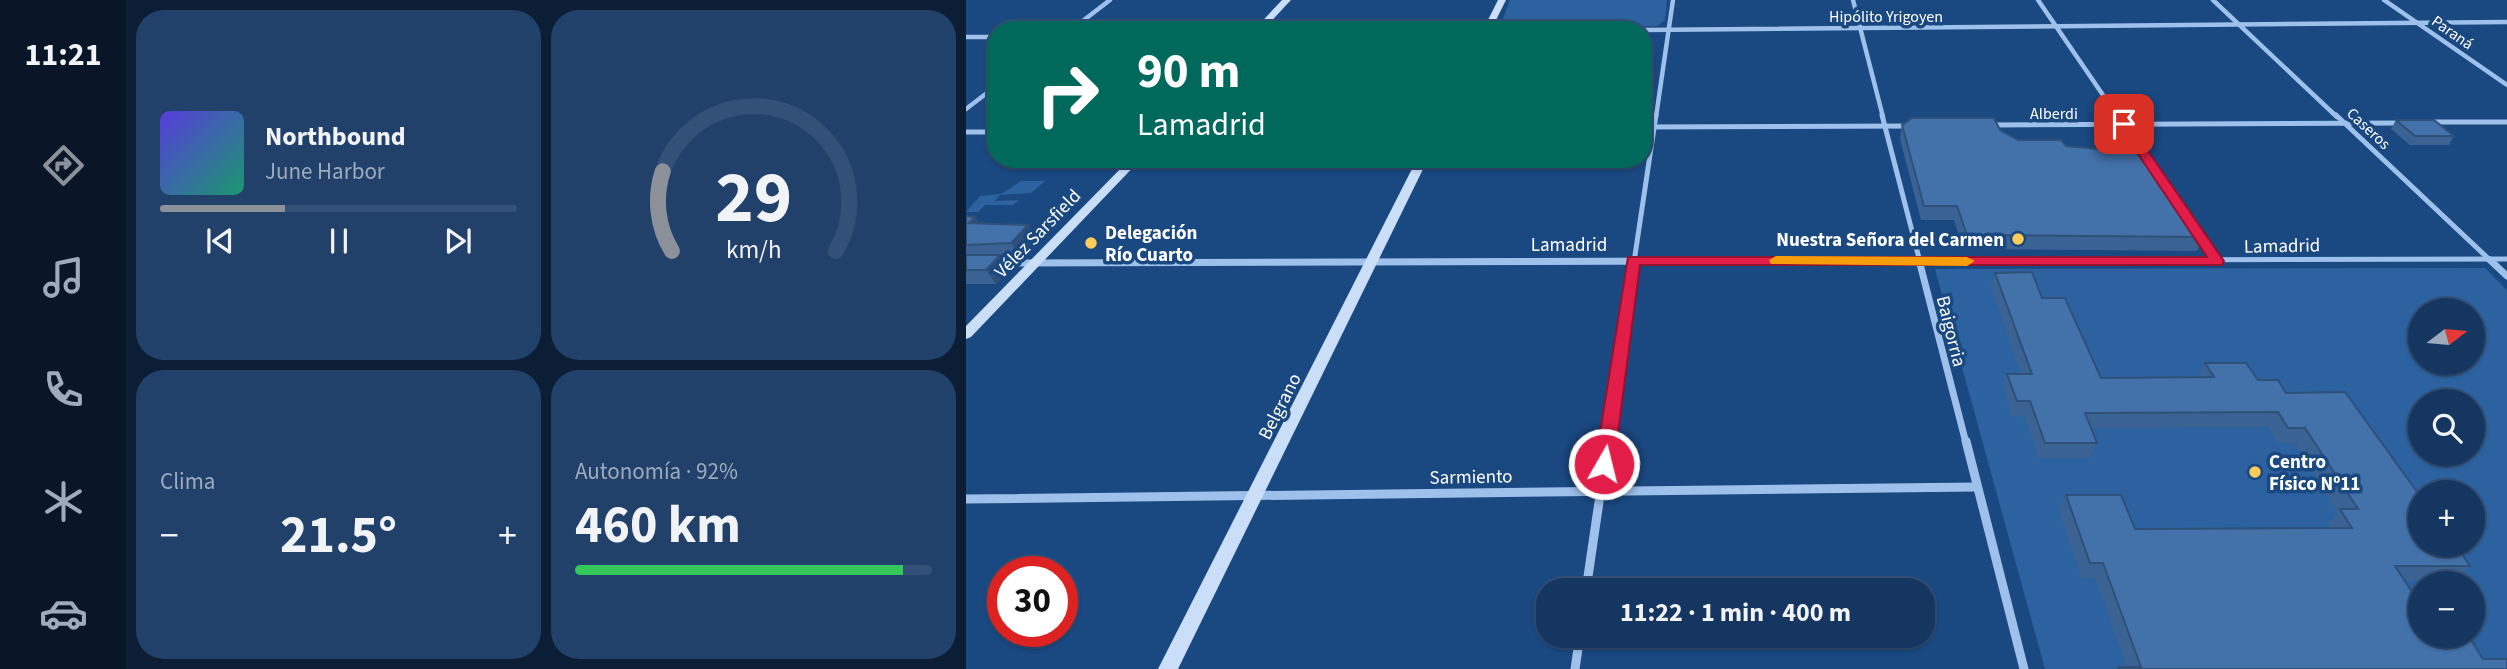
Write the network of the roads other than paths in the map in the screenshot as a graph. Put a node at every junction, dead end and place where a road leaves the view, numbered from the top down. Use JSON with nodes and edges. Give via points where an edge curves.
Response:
{"nodes":[{"id":1,"x":1110,"y":0,"type":"edge"},
{"id":2,"x":1287,"y":0,"type":"edge"},
{"id":3,"x":1502,"y":0,"type":"edge"},
{"id":4,"x":1673,"y":0,"type":"edge"},
{"id":5,"x":1853,"y":0,"type":"edge"},
{"id":6,"x":2038,"y":0,"type":"edge"},
{"id":7,"x":2213,"y":0,"type":"edge"},
{"id":8,"x":2384,"y":0,"type":"edge"},
{"id":9,"x":1083,"y":21,"type":"edge"},
{"id":10,"x":1267,"y":21,"type":"edge"},
{"id":11,"x":1492,"y":21,"type":"edge"},
{"id":12,"x":2417,"y":22,"type":"junction"},
{"id":13,"x":2507,"y":22,"type":"edge"},
{"id":14,"x":2240,"y":25,"type":"junction"},
{"id":15,"x":2057,"y":26,"type":"junction"},
{"id":16,"x":1861,"y":28,"type":"junction"},
{"id":17,"x":1668,"y":29,"type":"junction"},
{"id":18,"x":1652,"y":30,"type":"edge"},
{"id":19,"x":966,"y":37,"type":"edge"},
{"id":20,"x":987,"y":37,"type":"edge"},
{"id":21,"x":2507,"y":85,"type":"edge"},
{"id":22,"x":987,"y":93,"type":"edge"},
{"id":23,"x":966,"y":109,"type":"edge"},
{"id":24,"x":2411,"y":122,"type":"edge"},
{"id":25,"x":2425,"y":122,"type":"edge"},
{"id":26,"x":2507,"y":122,"type":"edge"},
{"id":27,"x":2342,"y":123,"type":"junction"},
{"id":28,"x":2124,"y":124,"type":"junction"},
{"id":29,"x":1924,"y":125,"type":"edge"},
{"id":30,"x":1978,"y":125,"type":"edge"},
{"id":31,"x":1885,"y":126,"type":"junction"},
{"id":32,"x":1654,"y":127,"type":"junction"},
{"id":33,"x":966,"y":132,"type":"edge"},
{"id":34,"x":987,"y":132,"type":"edge"},
{"id":35,"x":1652,"y":140,"type":"edge"},
{"id":36,"x":2147,"y":159,"type":"edge"},
{"id":37,"x":1127,"y":168,"type":"edge"},
{"id":38,"x":1419,"y":168,"type":"edge"},
{"id":39,"x":1648,"y":168,"type":"edge"},
{"id":40,"x":2194,"y":227,"type":"edge"},
{"id":41,"x":2488,"y":258,"type":"junction"},
{"id":42,"x":2507,"y":258,"type":"edge"},
{"id":43,"x":1374,"y":260,"type":"junction"},
{"id":44,"x":1633,"y":260,"type":"junction"},
{"id":45,"x":1918,"y":261,"type":"junction"},
{"id":46,"x":2217,"y":261,"type":"junction"},
{"id":47,"x":993,"y":263,"type":"edge"},
{"id":48,"x":1034,"y":263,"type":"junction"},
{"id":49,"x":2507,"y":276,"type":"edge"},
{"id":50,"x":966,"y":334,"type":"edge"},
{"id":51,"x":1976,"y":487,"type":"junction"},
{"id":52,"x":1601,"y":489,"type":"junction"},
{"id":53,"x":1255,"y":496,"type":"junction"},
{"id":54,"x":966,"y":499,"type":"edge"},
{"id":55,"x":1588,"y":578,"type":"edge"},
{"id":56,"x":1578,"y":648,"type":"edge"},
{"id":57,"x":1168,"y":669,"type":"edge"},
{"id":58,"x":1575,"y":669,"type":"edge"},
{"id":59,"x":2024,"y":669,"type":"edge"}],
"edges":[{"from":1,"to":9,"type":"street"},
{"from":2,"to":10,"type":"main road"},
{"from":3,"to":11,"type":"main road"},
{"from":4,"to":17,"type":"street"},
{"from":5,"to":16,"type":"street","name":"Baigorria"},
{"from":6,"to":15,"type":"street"},
{"from":7,"to":14,"type":"street","name":"Caseros"},
{"from":8,"to":12,"type":"street","name":"Paraná"},
{"from":12,"to":13,"type":"street","name":"Hipólito Yrigoyen"},
{"from":12,"to":14,"type":"street","name":"Hipólito Yrigoyen"},
{"from":12,"to":21,"type":"street","name":"Paraná"},
{"from":14,"to":15,"type":"street","name":"Hipólito Yrigoyen"},
{"from":14,"to":27,"type":"street","name":"Caseros"},
{"from":15,"to":16,"type":"street","name":"Hipólito Yrigoyen"},
{"from":15,"to":28,"type":"street"},
{"from":16,"to":17,"type":"street","name":"Hipólito Yrigoyen"},
{"from":16,"to":31,"type":"street","name":"Baigorria"},
{"from":17,"to":18,"type":"street","name":"Hipólito Yrigoyen"},
{"from":17,"to":32,"type":"street"},
{"from":19,"to":20,"type":"street"},
{"from":22,"to":23,"type":"street"},
{"from":24,"to":27,"type":"street","name":"Alberdi"},
{"from":25,"to":26,"type":"street"},
{"from":27,"to":28,"type":"street","name":"Alberdi"},
{"from":27,"to":41,"type":"street","name":"Caseros"},
{"from":28,"to":30,"type":"street","name":"Alberdi"},
{"from":28,"to":36,"type":"street"},
{"from":29,"to":31,"type":"street"},
{"from":31,"to":32,"type":"street"},
{"from":31,"to":45,"type":"street","name":"Baigorria"},
{"from":32,"to":35,"type":"street"},
{"from":33,"to":34,"type":"street"},
{"from":37,"to":48,"type":"main road","name":"Vélez Sarsfield"},
{"from":38,"to":43,"type":"main road","name":"Belgrano"},
{"from":39,"to":44,"type":"street"},
{"from":40,"to":46,"type":"street"},
{"from":41,"to":42,"type":"street","name":"Lamadrid"},
{"from":41,"to":46,"type":"street","name":"Lamadrid"},
{"from":41,"to":49,"type":"street","name":"Caseros"},
{"from":43,"to":44,"type":"street","name":"Lamadrid"},
{"from":43,"to":48,"type":"street","name":"Lamadrid"},
{"from":43,"to":53,"type":"main road","name":"Belgrano"},
{"from":44,"to":45,"type":"street","name":"Lamadrid"},
{"from":44,"to":52,"type":"street"},
{"from":45,"to":46,"type":"street","name":"Lamadrid"},
{"from":45,"to":51,"type":"street","name":"Baigorria"},
{"from":47,"to":48,"type":"street","name":"Lamadrid"},
{"from":48,"to":50,"type":"main road","name":"Vélez Sarsfield"},
{"from":51,"to":52,"type":"street","name":"Sarmiento"},
{"from":51,"to":59,"type":"street","name":"Baigorria"},
{"from":52,"to":53,"type":"street","name":"Sarmiento"},
{"from":52,"to":55,"type":"street"},
{"from":53,"to":54,"type":"street","name":"Sarmiento"},
{"from":53,"to":57,"type":"main road","name":"Belgrano"},
{"from":56,"to":58,"type":"street"}]}
